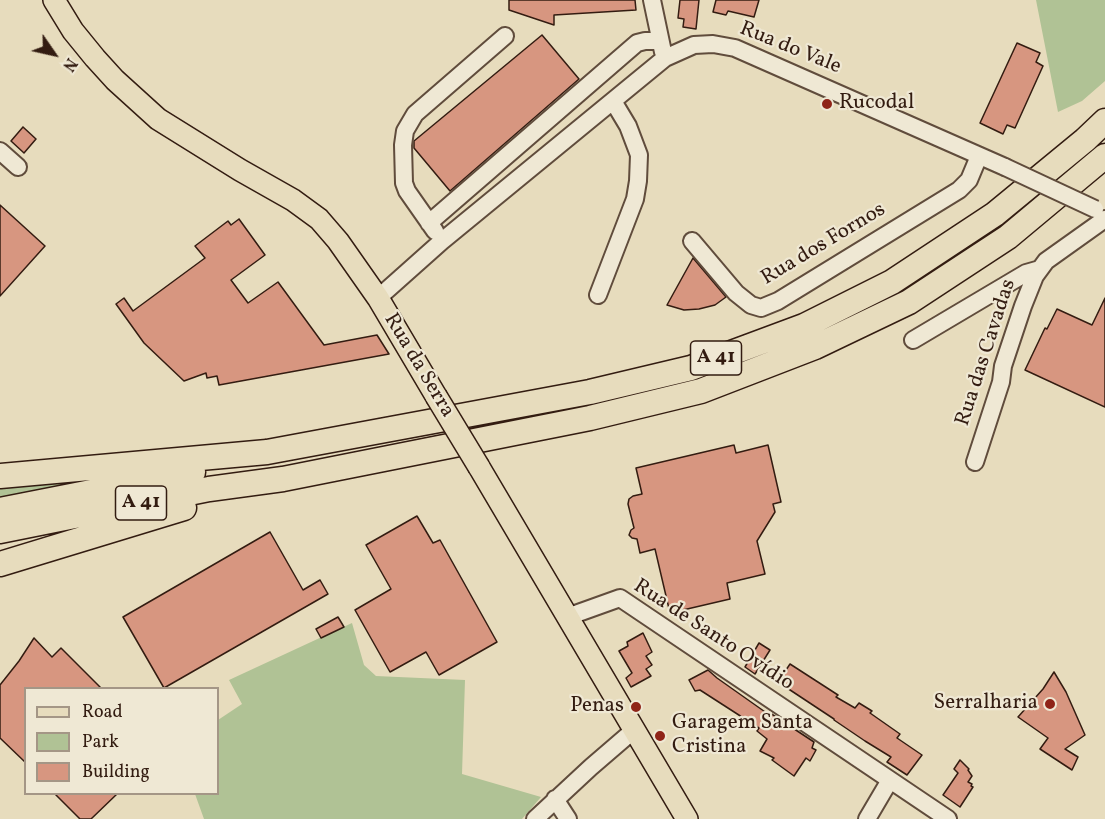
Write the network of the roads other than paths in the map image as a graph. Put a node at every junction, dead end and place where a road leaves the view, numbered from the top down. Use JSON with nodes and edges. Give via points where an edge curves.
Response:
{"nodes":[{"id":1,"x":54,"y":0,"type":"edge"},
{"id":2,"x":652,"y":0,"type":"edge"},
{"id":3,"x":505,"y":36,"type":"dead end"},
{"id":4,"x":660,"y":41,"type":"junction"},
{"id":5,"x":665,"y":58,"type":"junction"},
{"id":6,"x":613,"y":101,"type":"junction"},
{"id":7,"x":1105,"y":121,"type":"edge"},
{"id":8,"x":0,"y":151,"type":"edge"},
{"id":9,"x":979,"y":156,"type":"junction"},
{"id":10,"x":1105,"y":156,"type":"edge"},
{"id":11,"x":18,"y":167,"type":"dead end"},
{"id":12,"x":1102,"y":213,"type":"edge"},
{"id":13,"x":429,"y":222,"type":"junction"},
{"id":14,"x":442,"y":241,"type":"junction"},
{"id":15,"x":692,"y":241,"type":"dead end"},
{"id":16,"x":1040,"y":269,"type":"junction"},
{"id":17,"x":598,"y":295,"type":"dead end"},
{"id":18,"x":378,"y":298,"type":"junction"},
{"id":19,"x":913,"y":340,"type":"dead end"},
{"id":20,"x":267,"y":452,"type":"junction"},
{"id":21,"x":975,"y":462,"type":"dead end"},
{"id":22,"x":0,"y":477,"type":"edge"},
{"id":23,"x":283,"y":479,"type":"junction"},
{"id":24,"x":0,"y":510,"type":"edge"},
{"id":25,"x":0,"y":531,"type":"edge"},
{"id":26,"x":0,"y":564,"type":"edge"},
{"id":27,"x":567,"y":617,"type":"junction"},
{"id":28,"x":634,"y":730,"type":"junction"},
{"id":29,"x":890,"y":780,"type":"junction"},
{"id":30,"x":555,"y":799,"type":"junction"},
{"id":31,"x":535,"y":819,"type":"edge"},
{"id":32,"x":567,"y":819,"type":"edge"},
{"id":33,"x":687,"y":819,"type":"edge"},
{"id":34,"x":867,"y":819,"type":"edge"},
{"id":35,"x":948,"y":819,"type":"edge"}],
"edges":[{"from":1,"to":18,"type":"main road","name":"Rua da Serra","via":[[95,58],[158,119],[319,219]]},
{"from":2,"to":4,"type":"street"},
{"from":3,"to":13,"type":"street","via":[[415,114],[405,131],[404,183]]},
{"from":4,"to":5,"type":"street"},
{"from":4,"to":13,"type":"street","via":[[637,43]]},
{"from":5,"to":6,"type":"street","name":"Rua do Vale"},
{"from":5,"to":9,"type":"street","name":"Rua do Vale","via":[[694,45],[735,48]]},
{"from":6,"to":14,"type":"street","name":"Rua do Vale"},
{"from":6,"to":17,"type":"street","via":[[639,155],[638,181],[635,199]]},
{"from":7,"to":20,"type":"highway","number":"A 41","via":[[995,214],[892,282],[804,326],[691,368],[590,392]]},
{"from":8,"to":11,"type":"street"},
{"from":9,"to":12,"type":"street","name":"Rua do Vale","bridge":true},
{"from":9,"to":15,"type":"street","name":"Rua dos Fornos","via":[[969,180],[959,190],[762,308],[736,293]]},
{"from":10,"to":23,"type":"highway","number":"A 41","via":[[1008,237],[909,302],[815,347],[701,391],[590,418]]},
{"from":12,"to":16,"type":"street","name":"Rua das Cavadas"},
{"from":13,"to":14,"type":"street"},
{"from":14,"to":18,"type":"street","name":"Rua do Vale"},
{"from":16,"to":19,"type":"street","via":[[1026,273]]},
{"from":16,"to":21,"type":"street","name":"Rua das Cavadas","via":[[1003,366]]},
{"from":18,"to":27,"type":"main road","name":"Rua da Serra","bridge":true},
{"from":20,"to":22,"type":"highway"},
{"from":20,"to":24,"type":"highway","number":"A 41","via":[[209,469]]},
{"from":23,"to":25,"type":"highway","number":"A 41","via":[[209,489]]},
{"from":23,"to":26,"type":"highway"},
{"from":27,"to":28,"type":"main road","name":"Rua da Serra"},
{"from":27,"to":29,"type":"street","name":"Rua de Santo Ovídio","via":[[620,598]]},
{"from":28,"to":30,"type":"street"},
{"from":28,"to":33,"type":"main road","name":"Rua da Serra"},
{"from":29,"to":34,"type":"street"},
{"from":29,"to":35,"type":"street","name":"Rua de Santo Ovídio"},
{"from":30,"to":31,"type":"street"},
{"from":30,"to":32,"type":"street"}]}
